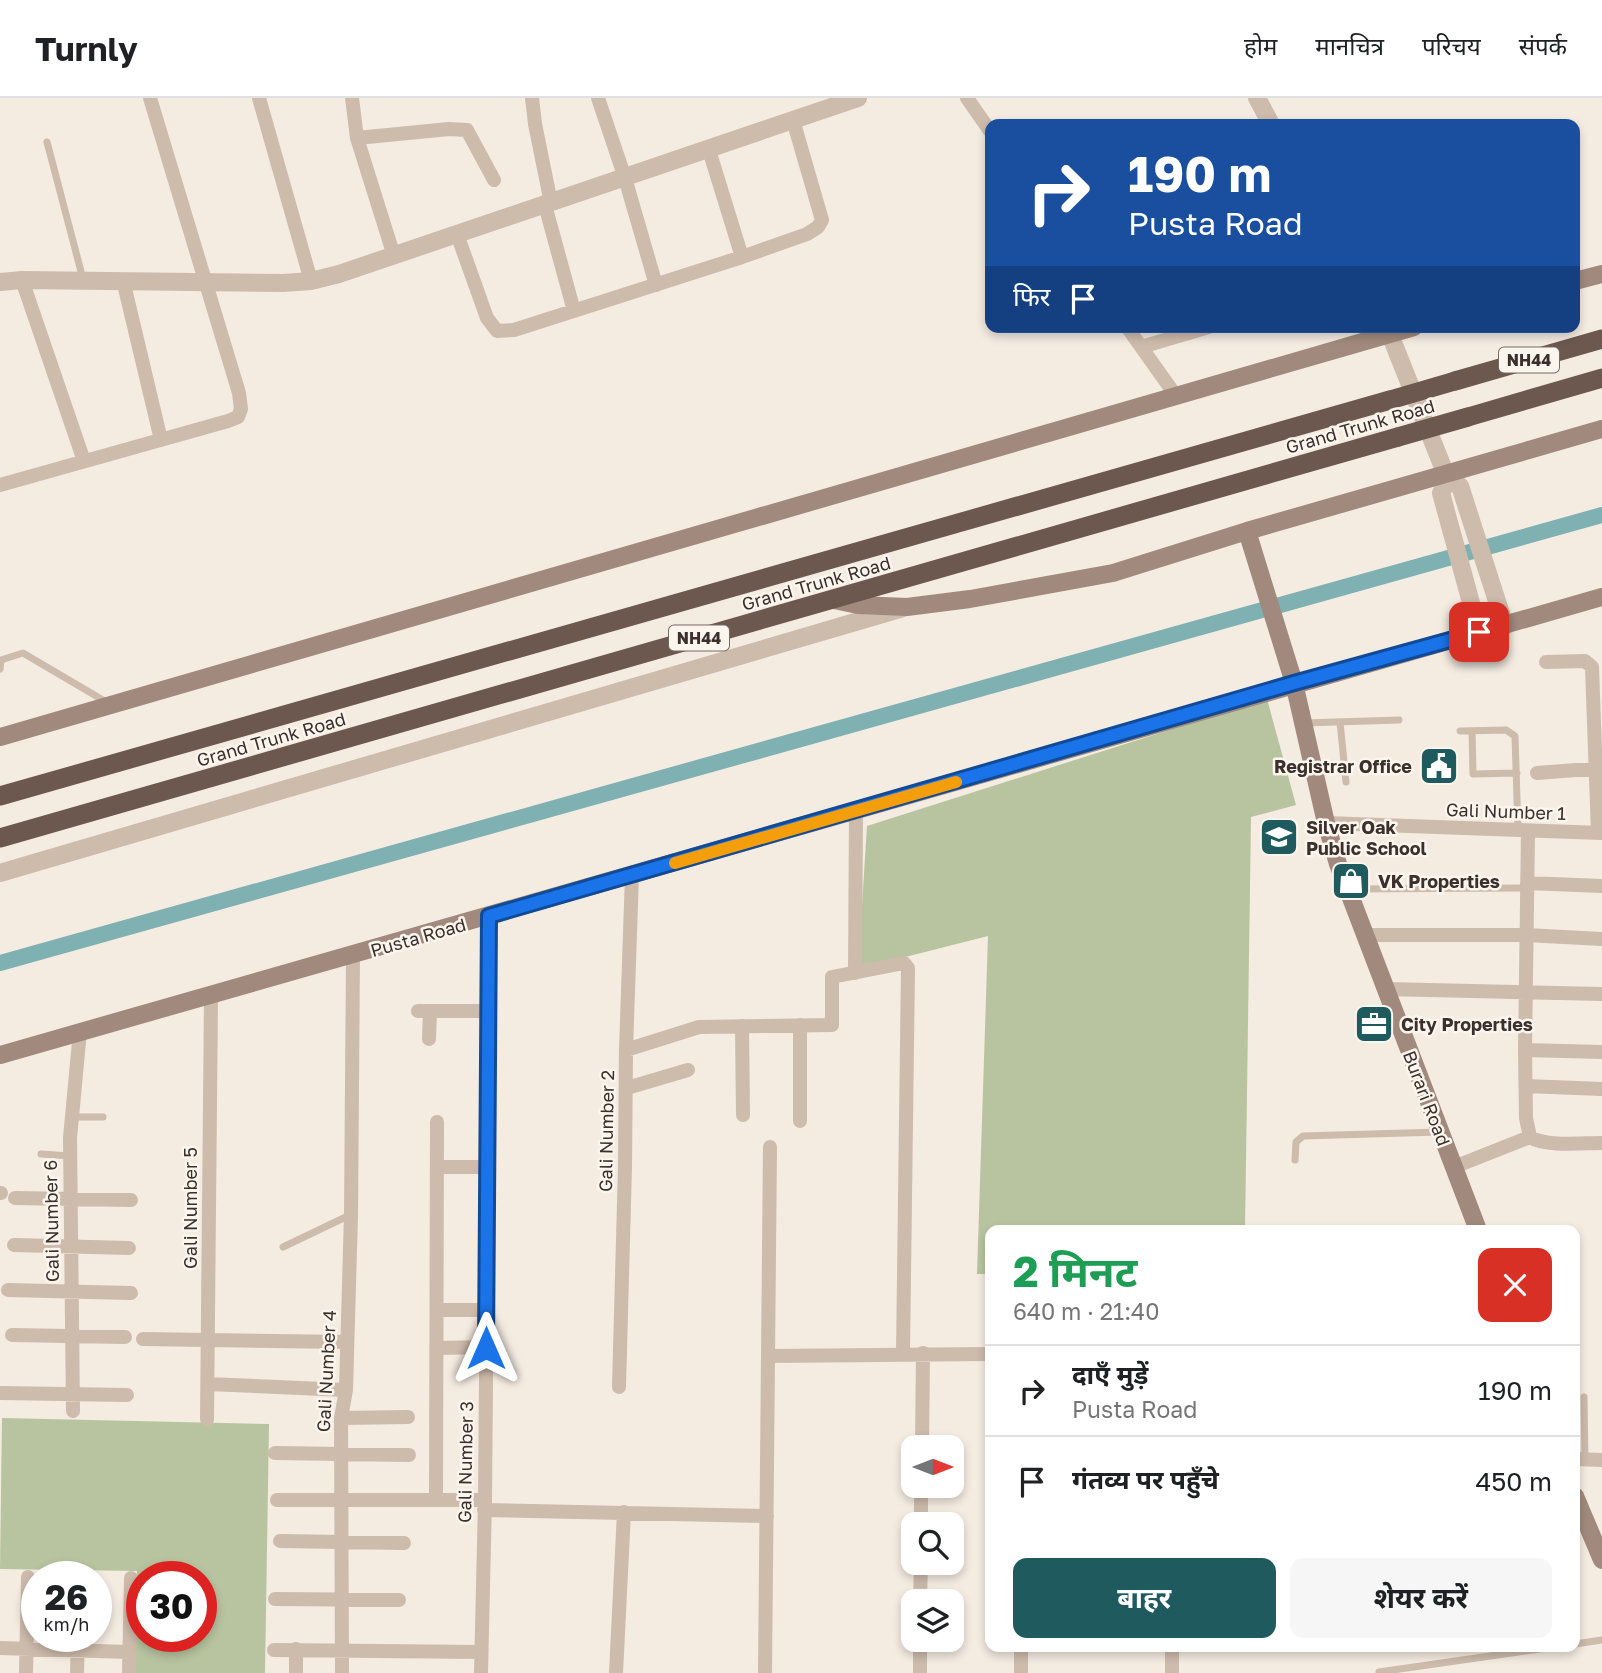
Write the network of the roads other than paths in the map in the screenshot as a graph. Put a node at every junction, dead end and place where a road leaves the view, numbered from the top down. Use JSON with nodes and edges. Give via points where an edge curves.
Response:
{"nodes":[{"id":1,"x":150,"y":98,"type":"edge"},
{"id":2,"x":259,"y":98,"type":"edge"},
{"id":3,"x":352,"y":98,"type":"edge"},
{"id":4,"x":532,"y":98,"type":"edge"},
{"id":5,"x":597,"y":98,"type":"edge"},
{"id":6,"x":858,"y":98,"type":"edge"},
{"id":7,"x":967,"y":98,"type":"edge"},
{"id":8,"x":1257,"y":98,"type":"edge"},
{"id":9,"x":1268,"y":119,"type":"edge"},
{"id":10,"x":793,"y":120,"type":"junction"},
{"id":11,"x":985,"y":124,"type":"edge"},
{"id":12,"x":357,"y":138,"type":"junction"},
{"id":13,"x":47,"y":142,"type":"dead end"},
{"id":14,"x":709,"y":150,"type":"junction"},
{"id":15,"x":625,"y":178,"type":"junction"},
{"id":16,"x":494,"y":180,"type":"dead end"},
{"id":17,"x":548,"y":204,"type":"junction"},
{"id":18,"x":457,"y":234,"type":"junction"},
{"id":19,"x":394,"y":256,"type":"junction"},
{"id":20,"x":742,"y":257,"type":"junction"},
{"id":21,"x":1602,"y":274,"type":"edge"},
{"id":22,"x":22,"y":280,"type":"junction"},
{"id":23,"x":83,"y":280,"type":"junction"},
{"id":24,"x":123,"y":280,"type":"junction"},
{"id":25,"x":1580,"y":280,"type":"edge"},
{"id":26,"x":312,"y":281,"type":"junction"},
{"id":27,"x":0,"y":282,"type":"edge"},
{"id":28,"x":205,"y":282,"type":"junction"},
{"id":29,"x":656,"y":285,"type":"junction"},
{"id":30,"x":574,"y":311,"type":"junction"},
{"id":31,"x":1132,"y":333,"type":"edge"},
{"id":32,"x":1180,"y":333,"type":"edge"},
{"id":33,"x":1382,"y":333,"type":"edge"},
{"id":34,"x":1390,"y":333,"type":"edge"},
{"id":35,"x":1602,"y":338,"type":"edge"},
{"id":36,"x":1141,"y":347,"type":"junction"},
{"id":37,"x":1602,"y":378,"type":"edge"},
{"id":38,"x":1176,"y":396,"type":"junction"},
{"id":39,"x":1602,"y":429,"type":"edge"},
{"id":40,"x":161,"y":440,"type":"junction"},
{"id":41,"x":84,"y":461,"type":"junction"},
{"id":42,"x":1447,"y":477,"type":"junction"},
{"id":43,"x":0,"y":485,"type":"edge"},
{"id":44,"x":1247,"y":531,"type":"junction"},
{"id":45,"x":1602,"y":597,"type":"edge"},
{"id":46,"x":834,"y":600,"type":"junction"},
{"id":47,"x":906,"y":607,"type":"junction"},
{"id":48,"x":1505,"y":626,"type":"junction"},
{"id":49,"x":1479,"y":632,"type":"junction"},
{"id":50,"x":1546,"y":662,"type":"dead end"},
{"id":51,"x":1597,"y":667,"type":"edge"},
{"id":52,"x":0,"y":669,"type":"edge"},
{"id":53,"x":1294,"y":683,"type":"junction"},
{"id":54,"x":111,"y":705,"type":"junction"},
{"id":55,"x":1399,"y":720,"type":"dead end"},
{"id":56,"x":1339,"y":722,"type":"junction"},
{"id":57,"x":1303,"y":723,"type":"junction"},
{"id":58,"x":1460,"y":731,"type":"dead end"},
{"id":59,"x":1472,"y":731,"type":"junction"},
{"id":60,"x":0,"y":737,"type":"edge"},
{"id":61,"x":1599,"y":769,"type":"edge"},
{"id":62,"x":1517,"y":773,"type":"junction"},
{"id":63,"x":1538,"y":773,"type":"dead end"},
{"id":64,"x":1346,"y":782,"type":"dead end"},
{"id":65,"x":0,"y":796,"type":"edge"},
{"id":66,"x":856,"y":811,"type":"junction"},
{"id":67,"x":1326,"y":823,"type":"junction"},
{"id":68,"x":1523,"y":831,"type":"junction"},
{"id":69,"x":1600,"y":833,"type":"edge"},
{"id":70,"x":0,"y":838,"type":"edge"},
{"id":71,"x":0,"y":873,"type":"edge"},
{"id":72,"x":632,"y":875,"type":"junction"},
{"id":73,"x":1527,"y":885,"type":"junction"},
{"id":74,"x":1602,"y":886,"type":"edge"},
{"id":75,"x":1347,"y":888,"type":"junction"},
{"id":76,"x":489,"y":916,"type":"junction"},
{"id":77,"x":1364,"y":934,"type":"junction"},
{"id":78,"x":1526,"y":935,"type":"junction"},
{"id":79,"x":1602,"y":939,"type":"edge"},
{"id":80,"x":353,"y":955,"type":"junction"},
{"id":81,"x":855,"y":973,"type":"junction"},
{"id":82,"x":1385,"y":989,"type":"junction"},
{"id":83,"x":1525,"y":993,"type":"junction"},
{"id":84,"x":1602,"y":994,"type":"edge"},
{"id":85,"x":211,"y":996,"type":"junction"},
{"id":86,"x":489,"y":1011,"type":"junction"},
{"id":87,"x":800,"y":1025,"type":"junction"},
{"id":88,"x":742,"y":1026,"type":"junction"},
{"id":89,"x":80,"y":1031,"type":"junction"},
{"id":90,"x":429,"y":1039,"type":"dead end"},
{"id":91,"x":626,"y":1049,"type":"junction"},
{"id":92,"x":1525,"y":1050,"type":"junction"},
{"id":93,"x":1602,"y":1052,"type":"edge"},
{"id":94,"x":0,"y":1055,"type":"edge"},
{"id":95,"x":688,"y":1070,"type":"dead end"},
{"id":96,"x":1525,"y":1086,"type":"junction"},
{"id":97,"x":627,"y":1088,"type":"junction"},
{"id":98,"x":1602,"y":1089,"type":"edge"},
{"id":99,"x":743,"y":1115,"type":"dead end"},
{"id":100,"x":103,"y":1116,"type":"dead end"},
{"id":101,"x":71,"y":1117,"type":"junction"},
{"id":102,"x":800,"y":1121,"type":"dead end"},
{"id":103,"x":437,"y":1122,"type":"dead end"},
{"id":104,"x":1440,"y":1132,"type":"junction"},
{"id":105,"x":1530,"y":1137,"type":"junction"},
{"id":106,"x":1602,"y":1143,"type":"edge"},
{"id":107,"x":770,"y":1147,"type":"dead end"},
{"id":108,"x":41,"y":1154,"type":"dead end"},
{"id":109,"x":69,"y":1156,"type":"junction"},
{"id":110,"x":1295,"y":1160,"type":"dead end"},
{"id":111,"x":437,"y":1167,"type":"junction"},
{"id":112,"x":488,"y":1167,"type":"junction"},
{"id":113,"x":1454,"y":1167,"type":"junction"},
{"id":114,"x":5,"y":1195,"type":"edge"},
{"id":115,"x":69,"y":1199,"type":"junction"},
{"id":116,"x":131,"y":1199,"type":"dead end"},
{"id":117,"x":351,"y":1214,"type":"junction"},
{"id":118,"x":1476,"y":1225,"type":"edge"},
{"id":119,"x":14,"y":1245,"type":"dead end"},
{"id":120,"x":70,"y":1247,"type":"junction"},
{"id":121,"x":284,"y":1247,"type":"dead end"},
{"id":122,"x":129,"y":1248,"type":"dead end"},
{"id":123,"x":8,"y":1290,"type":"dead end"},
{"id":124,"x":71,"y":1291,"type":"junction"},
{"id":125,"x":131,"y":1293,"type":"dead end"},
{"id":126,"x":437,"y":1310,"type":"junction"},
{"id":127,"x":486,"y":1310,"type":"junction"},
{"id":128,"x":12,"y":1335,"type":"dead end"},
{"id":129,"x":71,"y":1336,"type":"junction"},
{"id":130,"x":125,"y":1337,"type":"dead end"},
{"id":131,"x":142,"y":1339,"type":"dead end"},
{"id":132,"x":208,"y":1339,"type":"junction"},
{"id":133,"x":347,"y":1342,"type":"junction"},
{"id":134,"x":437,"y":1348,"type":"junction"},
{"id":135,"x":486,"y":1348,"type":"junction"},
{"id":136,"x":904,"y":1353,"type":"junction"},
{"id":137,"x":923,"y":1353,"type":"junction"},
{"id":138,"x":985,"y":1354,"type":"edge"},
{"id":139,"x":769,"y":1356,"type":"junction"},
{"id":140,"x":208,"y":1384,"type":"junction"},
{"id":141,"x":619,"y":1387,"type":"dead end"},
{"id":142,"x":346,"y":1390,"type":"junction"},
{"id":143,"x":0,"y":1393,"type":"edge"},
{"id":144,"x":72,"y":1394,"type":"junction"},
{"id":145,"x":127,"y":1395,"type":"dead end"},
{"id":146,"x":1584,"y":1397,"type":"dead end"},
{"id":147,"x":73,"y":1411,"type":"dead end"},
{"id":148,"x":408,"y":1417,"type":"dead end"},
{"id":149,"x":341,"y":1418,"type":"junction"},
{"id":150,"x":207,"y":1419,"type":"dead end"},
{"id":151,"x":922,"y":1435,"type":"edge"},
{"id":152,"x":275,"y":1453,"type":"dead end"},
{"id":153,"x":341,"y":1454,"type":"junction"},
{"id":154,"x":409,"y":1455,"type":"dead end"},
{"id":155,"x":1580,"y":1459,"type":"edge"},
{"id":156,"x":1602,"y":1460,"type":"edge"},
{"id":157,"x":277,"y":1500,"type":"dead end"},
{"id":158,"x":436,"y":1500,"type":"junction"},
{"id":159,"x":342,"y":1501,"type":"junction"},
{"id":160,"x":485,"y":1505,"type":"junction"},
{"id":161,"x":624,"y":1512,"type":"junction"},
{"id":162,"x":767,"y":1516,"type":"junction"},
{"id":163,"x":1580,"y":1517,"type":"edge"},
{"id":164,"x":280,"y":1541,"type":"dead end"},
{"id":165,"x":341,"y":1542,"type":"junction"},
{"id":166,"x":404,"y":1543,"type":"dead end"},
{"id":167,"x":1601,"y":1556,"type":"edge"},
{"id":168,"x":275,"y":1599,"type":"dead end"},
{"id":169,"x":343,"y":1600,"type":"junction"},
{"id":170,"x":399,"y":1600,"type":"dead end"},
{"id":171,"x":1602,"y":1640,"type":"edge"},
{"id":172,"x":1580,"y":1643,"type":"edge"},
{"id":173,"x":0,"y":1648,"type":"edge"},
{"id":174,"x":21,"y":1649,"type":"edge"},
{"id":175,"x":274,"y":1650,"type":"dead end"},
{"id":176,"x":296,"y":1650,"type":"junction"},
{"id":177,"x":342,"y":1650,"type":"junction"},
{"id":178,"x":26,"y":1652,"type":"edge"},
{"id":179,"x":78,"y":1652,"type":"edge"},
{"id":180,"x":129,"y":1652,"type":"edge"},
{"id":181,"x":481,"y":1652,"type":"junction"},
{"id":182,"x":920,"y":1652,"type":"edge"},
{"id":183,"x":1021,"y":1652,"type":"edge"},
{"id":184,"x":1172,"y":1652,"type":"edge"},
{"id":185,"x":1518,"y":1652,"type":"edge"},
{"id":186,"x":1379,"y":1672,"type":"edge"},
{"id":187,"x":26,"y":1673,"type":"edge"},
{"id":188,"x":77,"y":1673,"type":"edge"},
{"id":189,"x":129,"y":1673,"type":"edge"},
{"id":190,"x":296,"y":1673,"type":"edge"},
{"id":191,"x":342,"y":1673,"type":"edge"},
{"id":192,"x":481,"y":1673,"type":"edge"},
{"id":193,"x":616,"y":1673,"type":"edge"},
{"id":194,"x":765,"y":1673,"type":"edge"},
{"id":195,"x":920,"y":1673,"type":"edge"},
{"id":196,"x":1021,"y":1673,"type":"edge"},
{"id":197,"x":1172,"y":1673,"type":"edge"}],
"edges":[{"from":1,"to":28,"type":"street"},
{"from":2,"to":26,"type":"street"},
{"from":3,"to":12,"type":"street"},
{"from":4,"to":17,"type":"street"},
{"from":5,"to":15,"type":"street"},
{"from":6,"to":10,"type":"street"},
{"from":7,"to":11,"type":"street"},
{"from":8,"to":9,"type":"street"},
{"from":10,"to":14,"type":"street"},
{"from":10,"to":20,"type":"street","via":[[822,220],[807,234]]},
{"from":12,"to":16,"type":"street","via":[[467,130]]},
{"from":12,"to":19,"type":"street"},
{"from":13,"to":23,"type":"lane"},
{"from":14,"to":15,"type":"street"},
{"from":14,"to":20,"type":"street"},
{"from":15,"to":17,"type":"street"},
{"from":15,"to":29,"type":"street"},
{"from":17,"to":18,"type":"street"},
{"from":17,"to":30,"type":"street"},
{"from":18,"to":19,"type":"street"},
{"from":18,"to":30,"type":"street","via":[[487,318],[497,331]]},
{"from":19,"to":26,"type":"street"},
{"from":20,"to":29,"type":"street"},
{"from":21,"to":25,"type":"main road"},
{"from":22,"to":23,"type":"street"},
{"from":22,"to":27,"type":"street"},
{"from":22,"to":41,"type":"street"},
{"from":23,"to":24,"type":"street"},
{"from":24,"to":28,"type":"street"},
{"from":24,"to":40,"type":"street"},
{"from":26,"to":28,"type":"street"},
{"from":28,"to":40,"type":"street","via":[[242,409],[228,421]]},
{"from":29,"to":30,"type":"street"},
{"from":31,"to":36,"type":"street"},
{"from":32,"to":36,"type":"street"},
{"from":33,"to":38,"type":"main road"},
{"from":34,"to":42,"type":"street"},
{"from":35,"to":65,"type":"highway","name":"Grand Trunk Road","number":"NH44","bridge":true},
{"from":36,"to":38,"type":"street"},
{"from":37,"to":46,"type":"highway","name":"Grand Trunk Road","number":"NH44","bridge":true},
{"from":38,"to":54,"type":"main road"},
{"from":39,"to":42,"type":"main road"},
{"from":40,"to":41,"type":"street"},
{"from":41,"to":43,"type":"street"},
{"from":42,"to":44,"type":"main road"},
{"from":42,"to":48,"type":"street","via":[[1460,486]]},
{"from":42,"to":49,"type":"street","via":[[1441,494]]},
{"from":44,"to":47,"type":"main road","via":[[1113,573]]},
{"from":44,"to":53,"type":"main road","name":"Burari Road"},
{"from":45,"to":48,"type":"main road","name":"Pusta Road"},
{"from":46,"to":47,"type":"main road"},
{"from":46,"to":70,"type":"highway","name":"Grand Trunk Road","number":"NH44"},
{"from":47,"to":71,"type":"street"},
{"from":48,"to":49,"type":"main road","name":"Pusta Road"},
{"from":49,"to":53,"type":"main road","name":"Pusta Road"},
{"from":50,"to":51,"type":"street","via":[[1585,661]]},
{"from":51,"to":61,"type":"street"},
{"from":52,"to":54,"type":"lane","via":[[1,660],[23,653]]},
{"from":53,"to":57,"type":"main road","name":"Burari Road"},
{"from":53,"to":66,"type":"main road","name":"Pusta Road"},
{"from":54,"to":60,"type":"main road"},
{"from":55,"to":56,"type":"lane"},
{"from":56,"to":57,"type":"lane"},
{"from":56,"to":64,"type":"lane"},
{"from":57,"to":67,"type":"main road","name":"Burari Road"},
{"from":58,"to":59,"type":"lane"},
{"from":59,"to":62,"type":"lane","via":[[1506,730],[1515,736]]},
{"from":59,"to":62,"type":"lane","via":[[1473,774]]},
{"from":61,"to":63,"type":"street"},
{"from":61,"to":69,"type":"street"},
{"from":62,"to":68,"type":"lane"},
{"from":66,"to":72,"type":"main road","name":"Pusta Road"},
{"from":66,"to":81,"type":"street"},
{"from":67,"to":68,"type":"street","name":"Gali Number 1"},
{"from":67,"to":75,"type":"main road","name":"Burari Road"},
{"from":68,"to":69,"type":"street","name":"Gali Number 1"},
{"from":68,"to":73,"type":"street"},
{"from":72,"to":76,"type":"main road","name":"Pusta Road"},
{"from":72,"to":91,"type":"street","name":"Gali Number 2"},
{"from":73,"to":74,"type":"street"},
{"from":73,"to":75,"type":"lane"},
{"from":73,"to":78,"type":"street"},
{"from":75,"to":77,"type":"main road","name":"Burari Road"},
{"from":76,"to":80,"type":"main road","name":"Pusta Road"},
{"from":76,"to":86,"type":"street","name":"Gali Number 3"},
{"from":77,"to":78,"type":"street"},
{"from":77,"to":82,"type":"main road","name":"Burari Road"},
{"from":78,"to":79,"type":"street"},
{"from":78,"to":83,"type":"street"},
{"from":80,"to":85,"type":"main road","name":"Pusta Road"},
{"from":80,"to":117,"type":"street","name":"Gali Number 4"},
{"from":81,"to":87,"type":"street","via":[[832,977],[832,1025]]},
{"from":81,"to":136,"type":"street","via":[[898,963],[908,968]]},
{"from":82,"to":83,"type":"street"},
{"from":82,"to":104,"type":"main road","name":"Burari Road"},
{"from":83,"to":84,"type":"street"},
{"from":83,"to":92,"type":"street"},
{"from":85,"to":89,"type":"main road","name":"Pusta Road"},
{"from":85,"to":132,"type":"street","name":"Gali Number 5"},
{"from":86,"to":90,"type":"street","via":[[424,1011]]},
{"from":86,"to":112,"type":"street","name":"Gali Number 3"},
{"from":87,"to":88,"type":"street"},
{"from":87,"to":102,"type":"street"},
{"from":88,"to":91,"type":"street","via":[[699,1027]]},
{"from":88,"to":99,"type":"street"},
{"from":89,"to":94,"type":"main road","name":"Pusta Road"},
{"from":89,"to":101,"type":"street","name":"Gali Number 6"},
{"from":91,"to":97,"type":"street","name":"Gali Number 2"},
{"from":92,"to":93,"type":"street"},
{"from":92,"to":96,"type":"street"},
{"from":95,"to":97,"type":"street"},
{"from":96,"to":98,"type":"street"},
{"from":96,"to":105,"type":"street"},
{"from":97,"to":141,"type":"street","name":"Gali Number 2"},
{"from":100,"to":101,"type":"lane"},
{"from":101,"to":109,"type":"street","name":"Gali Number 6"},
{"from":103,"to":111,"type":"street"},
{"from":104,"to":110,"type":"lane","via":[[1303,1136],[1296,1142]]},
{"from":104,"to":113,"type":"main road","name":"Burari Road"},
{"from":105,"to":106,"type":"street"},
{"from":105,"to":113,"type":"street"},
{"from":107,"to":139,"type":"street"},
{"from":108,"to":109,"type":"lane"},
{"from":109,"to":115,"type":"street","name":"Gali Number 6"},
{"from":111,"to":112,"type":"street"},
{"from":111,"to":126,"type":"street"},
{"from":112,"to":127,"type":"street","name":"Gali Number 3"},
{"from":113,"to":118,"type":"main road","name":"Burari Road"},
{"from":114,"to":115,"type":"street"},
{"from":115,"to":116,"type":"street"},
{"from":115,"to":120,"type":"street","name":"Gali Number 6"},
{"from":117,"to":121,"type":"lane"},
{"from":117,"to":133,"type":"street","name":"Gali Number 4"},
{"from":119,"to":120,"type":"street"},
{"from":120,"to":122,"type":"street"},
{"from":120,"to":124,"type":"street","name":"Gali Number 6"},
{"from":123,"to":124,"type":"street"},
{"from":124,"to":125,"type":"street"},
{"from":124,"to":129,"type":"street","name":"Gali Number 6"},
{"from":126,"to":127,"type":"street"},
{"from":126,"to":134,"type":"street"},
{"from":127,"to":135,"type":"street","name":"Gali Number 3"},
{"from":128,"to":129,"type":"street"},
{"from":129,"to":130,"type":"street"},
{"from":129,"to":144,"type":"street","name":"Gali Number 6"},
{"from":131,"to":132,"type":"street"},
{"from":132,"to":133,"type":"street"},
{"from":132,"to":140,"type":"street","name":"Gali Number 5"},
{"from":133,"to":142,"type":"street","name":"Gali Number 4"},
{"from":134,"to":135,"type":"street"},
{"from":134,"to":158,"type":"street"},
{"from":135,"to":160,"type":"street","name":"Gali Number 3"},
{"from":136,"to":137,"type":"street"},
{"from":136,"to":139,"type":"street"},
{"from":137,"to":138,"type":"street"},
{"from":137,"to":151,"type":"street"},
{"from":139,"to":162,"type":"street"},
{"from":140,"to":142,"type":"street"},
{"from":140,"to":150,"type":"street","name":"Gali Number 5"},
{"from":142,"to":149,"type":"street","name":"Gali Number 4"},
{"from":143,"to":144,"type":"street"},
{"from":144,"to":145,"type":"street"},
{"from":144,"to":147,"type":"street","name":"Gali Number 6"},
{"from":146,"to":155,"type":"lane"},
{"from":148,"to":149,"type":"street"},
{"from":149,"to":153,"type":"street","name":"Gali Number 4"},
{"from":152,"to":153,"type":"street"},
{"from":153,"to":154,"type":"street"},
{"from":153,"to":159,"type":"street","name":"Gali Number 4"},
{"from":155,"to":156,"type":"street"},
{"from":157,"to":159,"type":"street"},
{"from":158,"to":159,"type":"street"},
{"from":158,"to":160,"type":"street"},
{"from":159,"to":165,"type":"street","name":"Gali Number 4"},
{"from":160,"to":161,"type":"street"},
{"from":160,"to":181,"type":"street","name":"Gali Number 3"},
{"from":161,"to":162,"type":"street"},
{"from":161,"to":193,"type":"street"},
{"from":162,"to":194,"type":"street"},
{"from":163,"to":167,"type":"main road"},
{"from":164,"to":165,"type":"street"},
{"from":165,"to":166,"type":"street"},
{"from":165,"to":169,"type":"street","name":"Gali Number 4"},
{"from":168,"to":169,"type":"street"},
{"from":169,"to":170,"type":"street"},
{"from":169,"to":177,"type":"street","name":"Gali Number 4"},
{"from":171,"to":172,"type":"lane"},
{"from":173,"to":174,"type":"street"},
{"from":175,"to":176,"type":"street"},
{"from":176,"to":177,"type":"street"},
{"from":176,"to":190,"type":"street"},
{"from":177,"to":181,"type":"street"},
{"from":177,"to":191,"type":"street","name":"Gali Number 4"},
{"from":178,"to":187,"type":"street"},
{"from":179,"to":188,"type":"street"},
{"from":180,"to":189,"type":"street"},
{"from":181,"to":192,"type":"street","name":"Gali Number 3"},
{"from":182,"to":195,"type":"street"},
{"from":183,"to":196,"type":"street"},
{"from":184,"to":197,"type":"street"},
{"from":185,"to":186,"type":"lane"}]}
